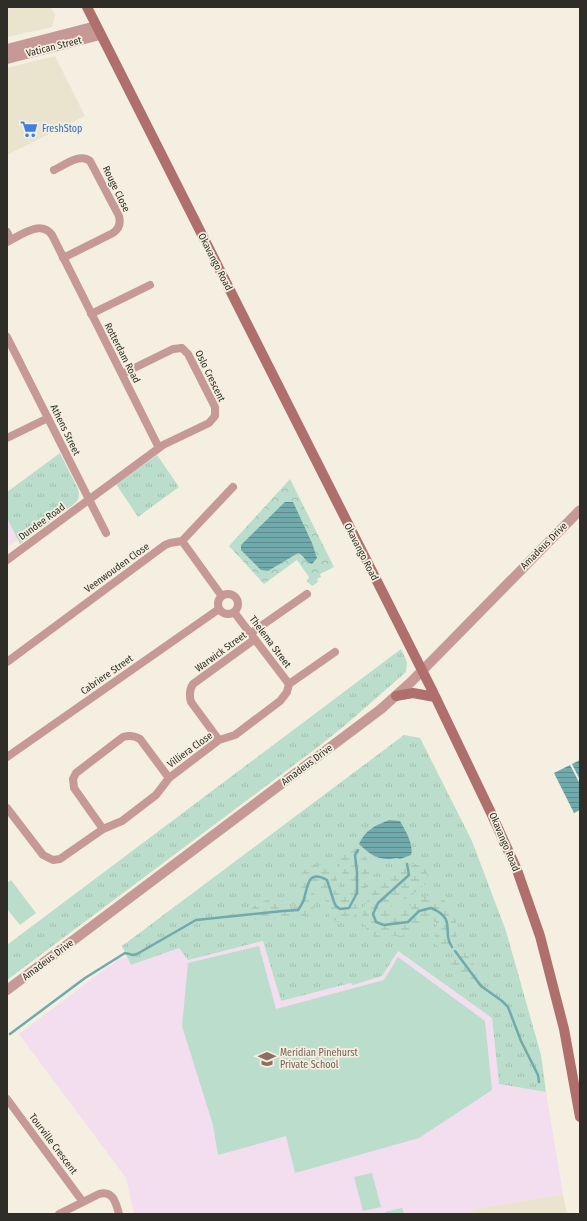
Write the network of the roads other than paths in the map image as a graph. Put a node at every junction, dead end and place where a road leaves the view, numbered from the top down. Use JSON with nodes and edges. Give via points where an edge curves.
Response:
{"nodes":[{"id":1,"x":87,"y":7,"type":"edge"},
{"id":2,"x":98,"y":31,"type":"junction"},
{"id":3,"x":7,"y":49,"type":"edge"},
{"id":4,"x":7,"y":59,"type":"edge"},
{"id":5,"x":54,"y":170,"type":"dead end"},
{"id":6,"x":7,"y":232,"type":"edge"},
{"id":7,"x":9,"y":241,"type":"edge"},
{"id":8,"x":63,"y":258,"type":"junction"},
{"id":9,"x":150,"y":285,"type":"dead end"},
{"id":10,"x":91,"y":314,"type":"junction"},
{"id":11,"x":7,"y":337,"type":"edge"},
{"id":12,"x":122,"y":374,"type":"junction"},
{"id":13,"x":48,"y":418,"type":"junction"},
{"id":14,"x":7,"y":438,"type":"edge"},
{"id":15,"x":159,"y":448,"type":"junction"},
{"id":16,"x":233,"y":487,"type":"dead end"},
{"id":17,"x":89,"y":500,"type":"junction"},
{"id":18,"x":580,"y":510,"type":"edge"},
{"id":19,"x":106,"y":533,"type":"dead end"},
{"id":20,"x":182,"y":541,"type":"junction"},
{"id":21,"x":7,"y":560,"type":"edge"},
{"id":22,"x":307,"y":594,"type":"dead end"},
{"id":23,"x":221,"y":596,"type":"junction"},
{"id":24,"x":219,"y":609,"type":"junction"},
{"id":25,"x":234,"y":612,"type":"junction"},
{"id":26,"x":253,"y":636,"type":"junction"},
{"id":27,"x":335,"y":652,"type":"dead end"},
{"id":28,"x":7,"y":662,"type":"edge"},
{"id":29,"x":422,"y":671,"type":"junction"},
{"id":30,"x":289,"y":684,"type":"junction"},
{"id":31,"x":396,"y":696,"type":"junction"},
{"id":32,"x":435,"y":698,"type":"junction"},
{"id":33,"x":219,"y":740,"type":"junction"},
{"id":34,"x":7,"y":757,"type":"edge"},
{"id":35,"x":169,"y":778,"type":"junction"},
{"id":36,"x":7,"y":808,"type":"edge"},
{"id":37,"x":103,"y":829,"type":"junction"},
{"id":38,"x":7,"y":990,"type":"edge"},
{"id":39,"x":7,"y":1099,"type":"edge"},
{"id":40,"x":580,"y":1117,"type":"edge"},
{"id":41,"x":84,"y":1202,"type":"junction"},
{"id":42,"x":58,"y":1214,"type":"edge"},
{"id":43,"x":119,"y":1214,"type":"edge"}],
"edges":[{"from":1,"to":2,"type":"main road","name":"Okavango Road"},
{"from":2,"to":3,"type":"street","name":"Vatican Street"},
{"from":2,"to":4,"type":"street","name":"Vatican Street"},
{"from":2,"to":29,"type":"main road","name":"Okavango Road"},
{"from":5,"to":8,"type":"street","name":"Rouge Close","via":[[78,158],[90,161],[120,222],[119,228],[113,233]]},
{"from":6,"to":7,"type":"street"},
{"from":7,"to":8,"type":"street","name":"Rotterdam Road","via":[[36,228],[45,229],[52,235]]},
{"from":8,"to":10,"type":"street","name":"Rotterdam Road"},
{"from":9,"to":10,"type":"street"},
{"from":10,"to":12,"type":"street","name":"Rotterdam Road"},
{"from":11,"to":13,"type":"street","name":"Athens Street"},
{"from":12,"to":15,"type":"street","name":"Rotterdam Road"},
{"from":12,"to":15,"type":"street","name":"Oslo Crescent","via":[[173,349],[182,348],[188,354],[215,407],[216,414],[209,423]]},
{"from":13,"to":14,"type":"street"},
{"from":13,"to":17,"type":"street","name":"Athens Street"},
{"from":15,"to":17,"type":"street"},
{"from":16,"to":20,"type":"street","name":"Veenwouden Close"},
{"from":17,"to":19,"type":"street","name":"Athens Street"},
{"from":17,"to":21,"type":"street","name":"Dundee Road"},
{"from":18,"to":29,"type":"street","name":"Amadeus Drive"},
{"from":20,"to":23,"type":"street"},
{"from":20,"to":28,"type":"street","name":"Veenwouden Close","via":[[165,546]]},
{"from":22,"to":26,"type":"street"},
{"from":23,"to":24,"type":"street","via":[[217,601]]},
{"from":23,"to":25,"type":"street","via":[[227,593],[236,597],[238,604]]},
{"from":24,"to":25,"type":"street","via":[[226,614]]},
{"from":24,"to":34,"type":"street","name":"Cabriere Street"},
{"from":25,"to":26,"type":"street","name":"Thelema Street"},
{"from":26,"to":30,"type":"street","name":"Thelema Street"},
{"from":26,"to":33,"type":"street","name":"Warwick Street","via":[[190,688],[192,702]]},
{"from":27,"to":30,"type":"street","name":"Villiera Close"},
{"from":29,"to":31,"type":"street","name":"Amadeus Drive"},
{"from":29,"to":32,"type":"main road","name":"Okavango Road"},
{"from":30,"to":33,"type":"street","name":"Villiera Close","via":[[280,701],[235,735]]},
{"from":31,"to":32,"type":"main road","via":[[413,693]]},
{"from":31,"to":38,"type":"street","name":"Amadeus Drive"},
{"from":32,"to":40,"type":"main road","name":"Okavango Road","via":[[517,870],[537,929],[564,1029]]},
{"from":33,"to":35,"type":"street","name":"Villiera Close"},
{"from":35,"to":37,"type":"street","name":"Villiera Close","via":[[150,800],[122,821]]},
{"from":35,"to":37,"type":"street","via":[[135,736],[124,737],[76,772],[73,779],[74,788]]},
{"from":36,"to":37,"type":"street","name":"Villiera Close","via":[[43,855],[53,860],[65,856]]},
{"from":39,"to":41,"type":"street","name":"Tourville Crescent"},
{"from":41,"to":42,"type":"street"},
{"from":41,"to":43,"type":"street","via":[[107,1193],[114,1198]]}]}
